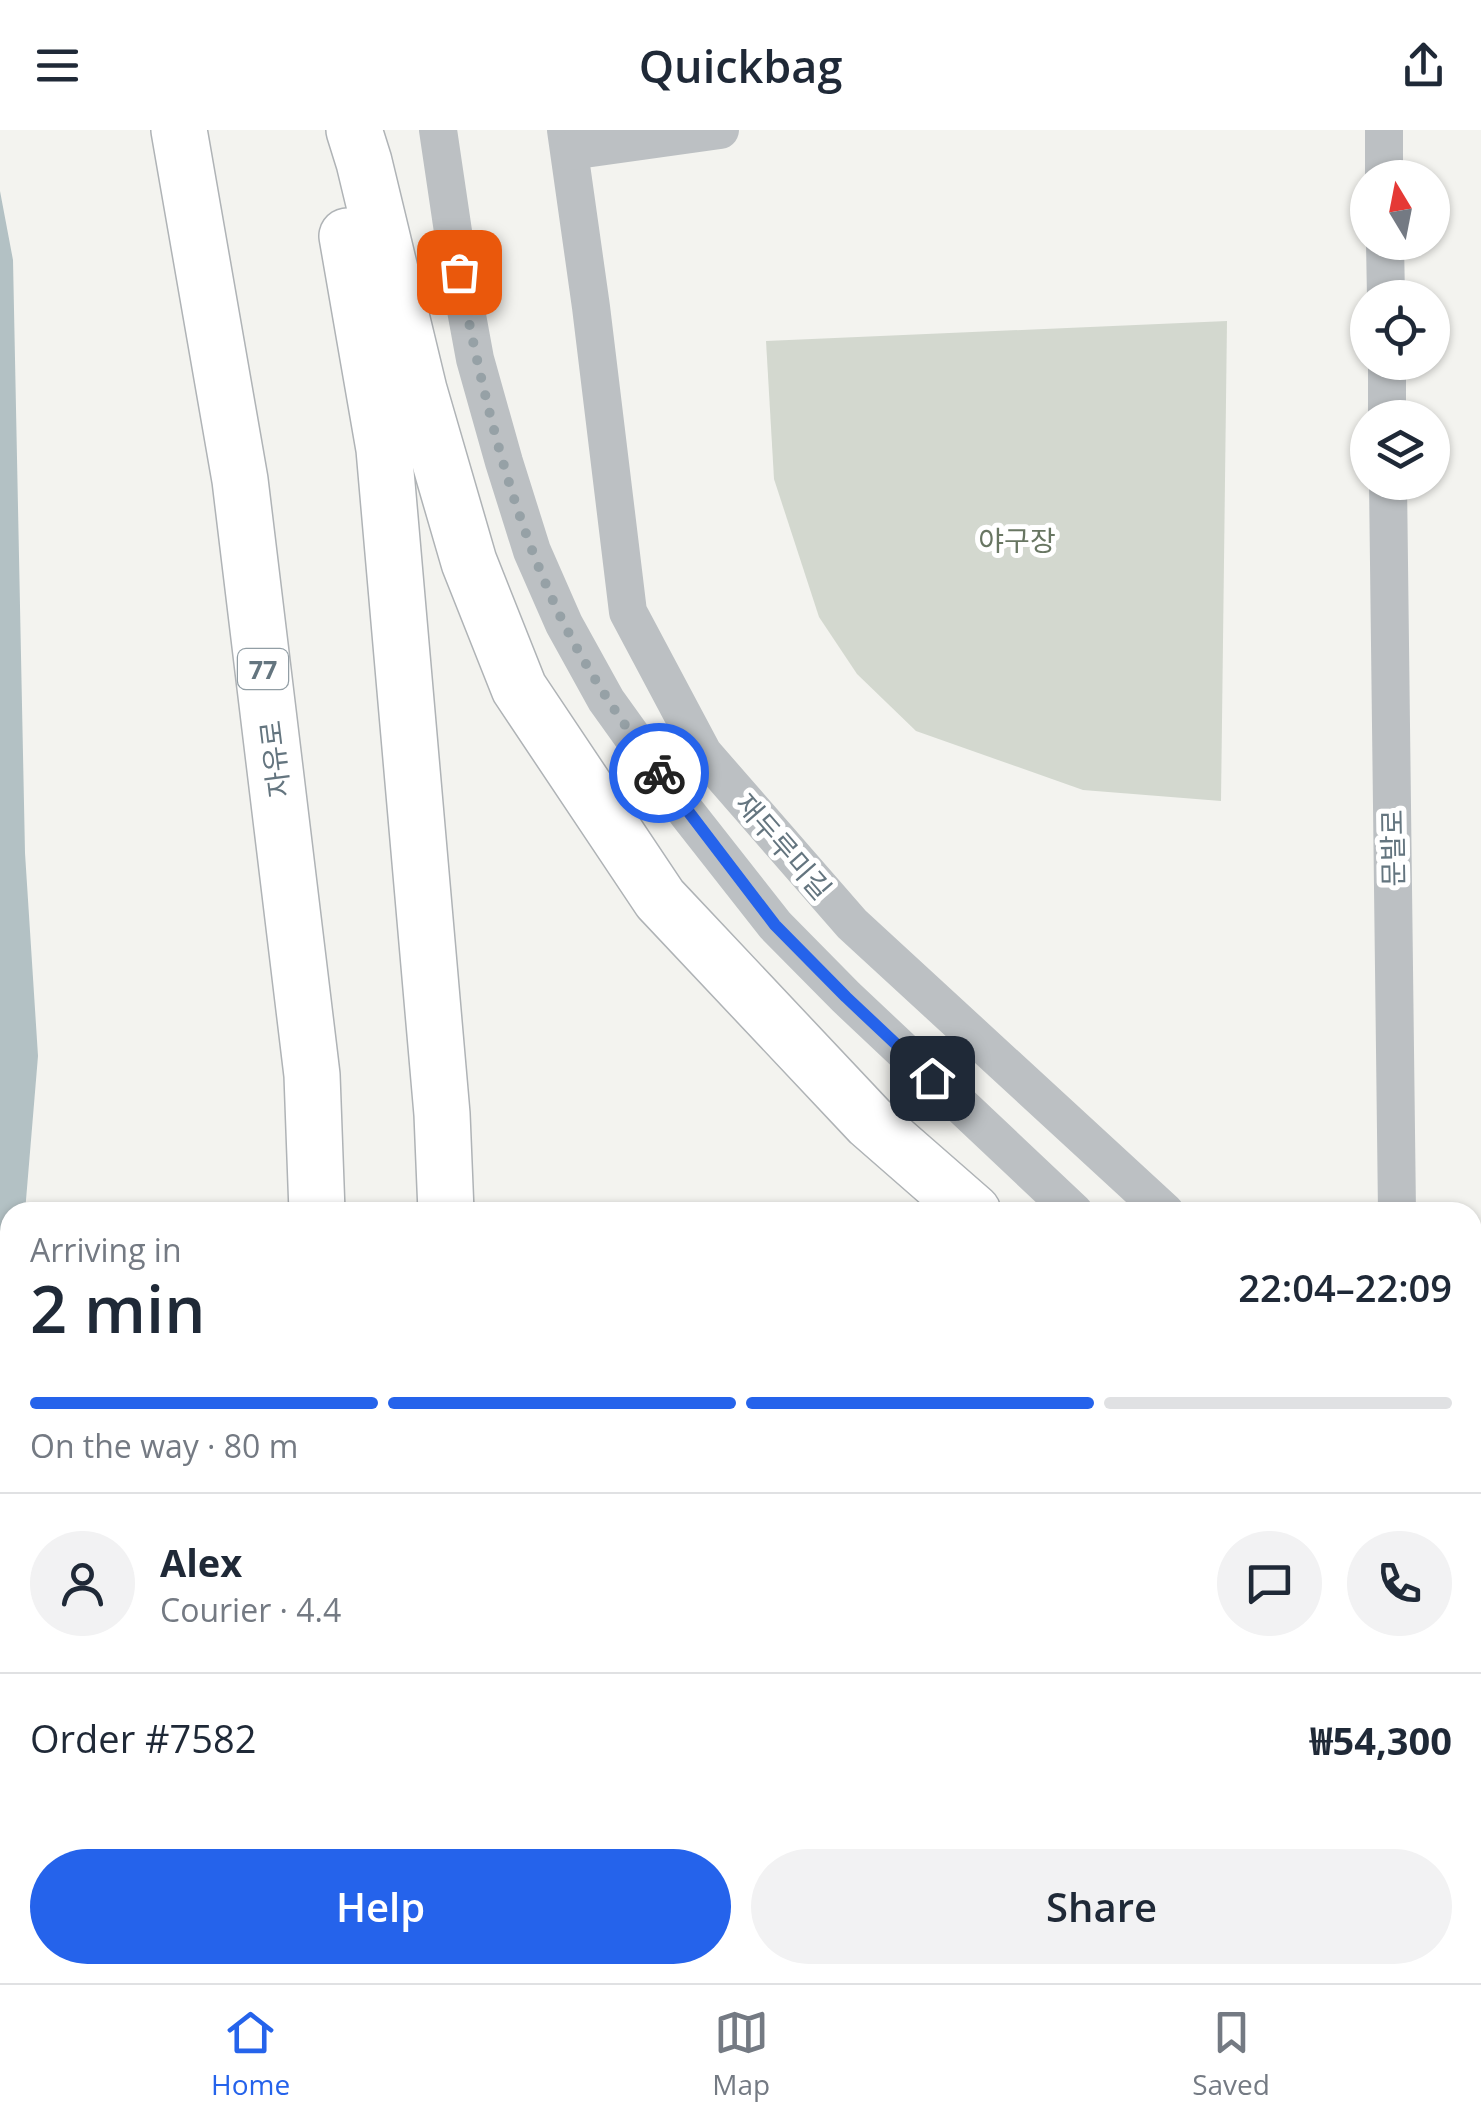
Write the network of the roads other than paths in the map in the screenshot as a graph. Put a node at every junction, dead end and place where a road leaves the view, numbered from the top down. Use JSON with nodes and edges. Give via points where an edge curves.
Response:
{"nodes":[{"id":1,"x":178,"y":130,"type":"edge"},
{"id":2,"x":329,"y":130,"type":"edge"},
{"id":3,"x":354,"y":130,"type":"edge"},
{"id":4,"x":438,"y":130,"type":"edge"},
{"id":5,"x":720,"y":130,"type":"edge"},
{"id":6,"x":1384,"y":130,"type":"edge"},
{"id":7,"x":568,"y":141,"type":"edge"},
{"id":8,"x":1384,"y":160,"type":"edge"},
{"id":9,"x":1388,"y":500,"type":"edge"},
{"id":10,"x":317,"y":1202,"type":"edge"},
{"id":11,"x":446,"y":1202,"type":"edge"},
{"id":12,"x":962,"y":1202,"type":"edge"},
{"id":13,"x":1063,"y":1202,"type":"edge"},
{"id":14,"x":1154,"y":1202,"type":"edge"},
{"id":15,"x":1397,"y":1202,"type":"edge"}],
"edges":[{"from":1,"to":10,"type":"highway","name":"자유로","number":"77","via":[[240,480],[312,1075]]},
{"from":2,"to":11,"type":"highway","via":[[384,448]]},
{"from":3,"to":12,"type":"highway","via":[[469,562],[520,688],[660,898],[870,1122]]},
{"from":4,"to":13,"type":"street","via":[[476,359],[504,462],[532,550],[606,700],[775,925]]},
{"from":5,"to":7,"type":"street"},
{"from":6,"to":8,"type":"street"},
{"from":7,"to":14,"type":"street","name":"재두루미길","via":[[628,612],[703,753],[852,924]]},
{"from":9,"to":15,"type":"street","name":"문발로"}]}
